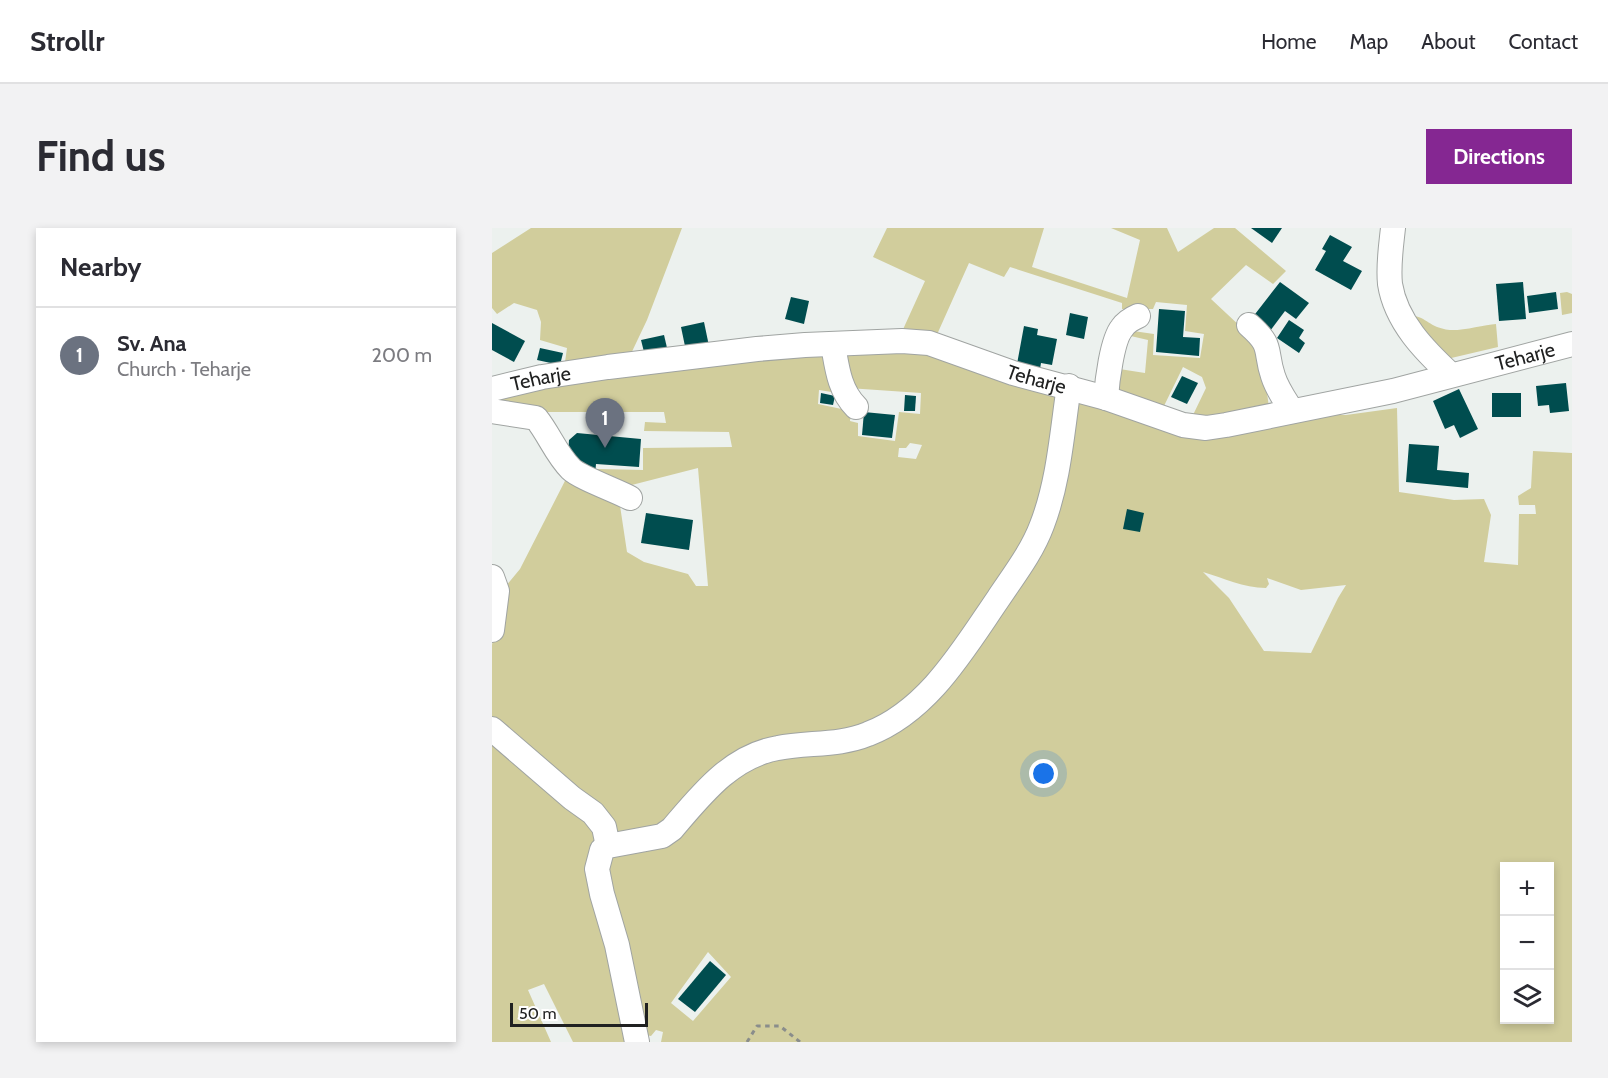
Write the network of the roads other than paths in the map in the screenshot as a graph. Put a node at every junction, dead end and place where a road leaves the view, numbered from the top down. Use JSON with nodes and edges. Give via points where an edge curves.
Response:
{"nodes":[{"id":1,"x":1393,"y":228,"type":"edge"},
{"id":2,"x":1138,"y":316,"type":"dead end"},
{"id":3,"x":1249,"y":326,"type":"dead end"},
{"id":4,"x":1572,"y":344,"type":"edge"},
{"id":5,"x":833,"y":345,"type":"junction"},
{"id":6,"x":1451,"y":375,"type":"junction"},
{"id":7,"x":1069,"y":386,"type":"junction"},
{"id":8,"x":492,"y":389,"type":"edge"},
{"id":9,"x":1106,"y":398,"type":"junction"},
{"id":10,"x":856,"y":406,"type":"dead end"},
{"id":11,"x":492,"y":411,"type":"edge"},
{"id":12,"x":1292,"y":411,"type":"junction"},
{"id":13,"x":630,"y":498,"type":"dead end"},
{"id":14,"x":492,"y":576,"type":"edge"},
{"id":15,"x":492,"y":630,"type":"edge"},
{"id":16,"x":492,"y":729,"type":"edge"},
{"id":17,"x":608,"y":846,"type":"junction"},
{"id":18,"x":637,"y":1042,"type":"edge"}],
"edges":[{"from":1,"to":6,"type":"street","via":[[1389,261],[1395,299],[1423,349]]},
{"from":2,"to":9,"type":"street","via":[[1120,329]]},
{"from":3,"to":12,"type":"street","via":[[1267,344],[1273,377]]},
{"from":4,"to":6,"type":"street","name":"Teharje"},
{"from":5,"to":7,"type":"street","name":"Teharje","via":[[929,343],[1013,373]]},
{"from":5,"to":8,"type":"street","name":"Teharje","via":[[781,347],[608,367]]},
{"from":5,"to":10,"type":"street","via":[[841,385]]},
{"from":6,"to":12,"type":"street","name":"Teharje"},
{"from":7,"to":9,"type":"street","name":"Teharje"},
{"from":7,"to":17,"type":"street","via":[[1054,483],[1033,546],[956,661],[917,705],[892,722],[852,740],[777,748],[751,757],[726,771],[662,836]]},
{"from":9,"to":12,"type":"street","name":"Teharje","via":[[1183,425],[1206,428]]},
{"from":11,"to":13,"type":"street","via":[[536,418],[572,471]]},
{"from":14,"to":15,"type":"street","via":[[497,591]]},
{"from":16,"to":17,"type":"street","via":[[593,813],[604,828]]},
{"from":17,"to":18,"type":"street","via":[[602,850],[597,869]]}]}
